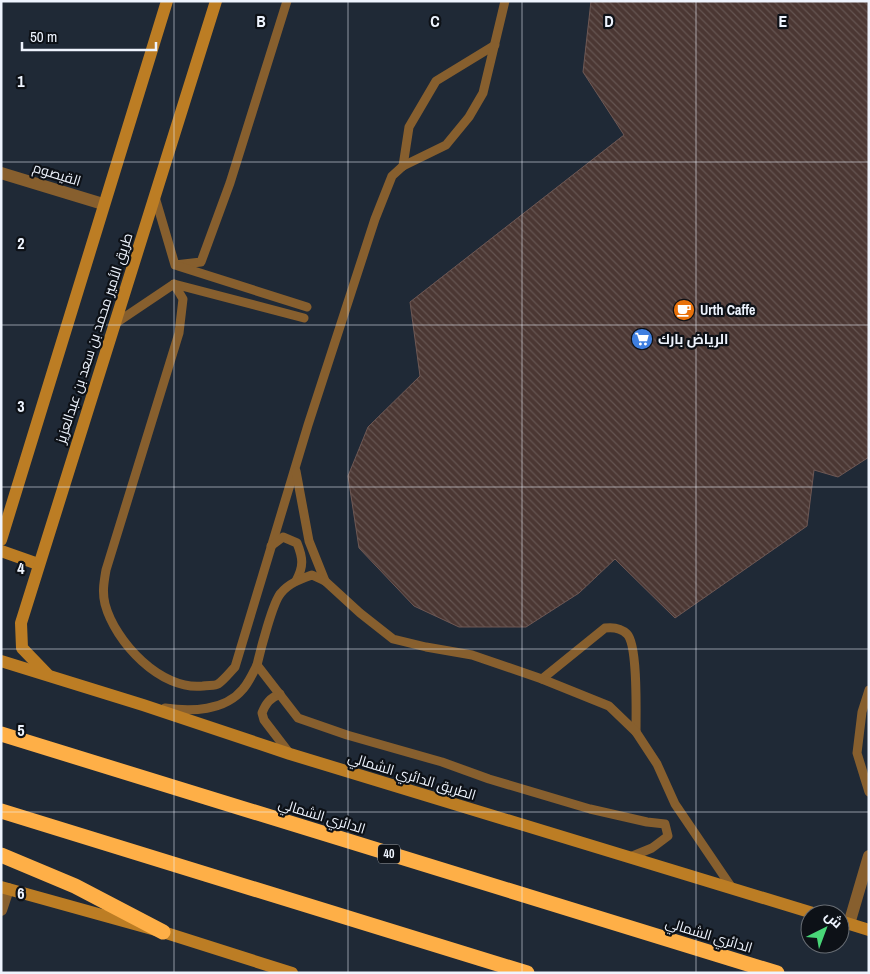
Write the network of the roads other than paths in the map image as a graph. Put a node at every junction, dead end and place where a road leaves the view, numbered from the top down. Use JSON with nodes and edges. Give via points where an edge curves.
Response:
{"nodes":[{"id":1,"x":166,"y":1,"type":"edge"},
{"id":2,"x":216,"y":1,"type":"edge"},
{"id":3,"x":287,"y":1,"type":"edge"},
{"id":4,"x":505,"y":1,"type":"edge"},
{"id":5,"x":495,"y":45,"type":"junction"},
{"id":6,"x":403,"y":166,"type":"junction"},
{"id":7,"x":1,"y":173,"type":"edge"},
{"id":8,"x":155,"y":195,"type":"junction"},
{"id":9,"x":103,"y":204,"type":"junction"},
{"id":10,"x":175,"y":265,"type":"junction"},
{"id":11,"x":174,"y":284,"type":"junction"},
{"id":12,"x":307,"y":306,"type":"dead end"},
{"id":13,"x":304,"y":318,"type":"dead end"},
{"id":14,"x":113,"y":326,"type":"junction"},
{"id":15,"x":296,"y":467,"type":"junction"},
{"id":16,"x":1,"y":540,"type":"edge"},
{"id":17,"x":270,"y":546,"type":"junction"},
{"id":18,"x":1,"y":551,"type":"edge"},
{"id":19,"x":38,"y":564,"type":"junction"},
{"id":20,"x":296,"y":581,"type":"junction"},
{"id":21,"x":325,"y":581,"type":"junction"},
{"id":22,"x":1,"y":661,"type":"edge"},
{"id":23,"x":257,"y":665,"type":"junction"},
{"id":24,"x":49,"y":675,"type":"junction"},
{"id":25,"x":542,"y":679,"type":"junction"},
{"id":26,"x":869,"y":690,"type":"edge"},
{"id":27,"x":280,"y":694,"type":"junction"},
{"id":28,"x":143,"y":705,"type":"junction"},
{"id":29,"x":636,"y":732,"type":"junction"},
{"id":30,"x":1,"y":734,"type":"edge"},
{"id":31,"x":290,"y":754,"type":"junction"},
{"id":32,"x":869,"y":792,"type":"edge"},
{"id":33,"x":1,"y":811,"type":"edge"},
{"id":34,"x":1,"y":854,"type":"edge"},
{"id":35,"x":869,"y":856,"type":"edge"},
{"id":36,"x":630,"y":857,"type":"junction"},
{"id":37,"x":5,"y":888,"type":"edge"},
{"id":38,"x":732,"y":888,"type":"junction"},
{"id":39,"x":850,"y":907,"type":"edge"},
{"id":40,"x":800,"y":909,"type":"edge"},
{"id":41,"x":1,"y":910,"type":"edge"},
{"id":42,"x":850,"y":925,"type":"edge"},
{"id":43,"x":869,"y":930,"type":"edge"},
{"id":44,"x":163,"y":932,"type":"junction"},
{"id":45,"x":292,"y":973,"type":"edge"},
{"id":46,"x":527,"y":973,"type":"edge"},
{"id":47,"x":777,"y":973,"type":"edge"}],
"edges":[{"from":1,"to":9,"type":"main road","name":"طريق الأمير محمد بن سعد بن عبدالعزيز"},
{"from":2,"to":8,"type":"main road","name":"طريق الأمير محمد بن سعد بن عبدالعزيز"},
{"from":3,"to":10,"type":"lane","via":[[230,183],[201,262]]},
{"from":4,"to":5,"type":"lane"},
{"from":5,"to":6,"type":"lane","via":[[483,93],[469,117],[446,145]]},
{"from":5,"to":6,"type":"lane","via":[[436,81],[409,127]]},
{"from":6,"to":15,"type":"lane","via":[[392,176],[376,219]]},
{"from":7,"to":9,"type":"street","name":"القيصوم"},
{"from":8,"to":10,"type":"lane"},
{"from":8,"to":14,"type":"main road","name":"طريق الأمير محمد بن سعد بن عبدالعزيز"},
{"from":9,"to":16,"type":"main road","name":"طريق الأمير محمد بن سعد بن عبدالعزيز"},
{"from":10,"to":12,"type":"lane"},
{"from":11,"to":13,"type":"lane"},
{"from":11,"to":14,"type":"lane"},
{"from":11,"to":17,"type":"lane","via":[[183,300],[179,333],[102,589],[118,633],[147,666],[168,681],[192,687],[218,684],[235,667]]},
{"from":14,"to":19,"type":"main road","name":"طريق الأمير محمد بن سعد بن عبدالعزيز"},
{"from":15,"to":17,"type":"lane"},
{"from":15,"to":21,"type":"lane","via":[[310,541]]},
{"from":17,"to":20,"type":"lane","via":[[283,537],[297,544],[303,557]]},
{"from":18,"to":19,"type":"main road"},
{"from":19,"to":24,"type":"main road","name":"طريق الأمير محمد بن سعد بن عبدالعزيز","via":[[21,622],[22,648]]},
{"from":20,"to":21,"type":"lane","via":[[312,575]]},
{"from":20,"to":23,"type":"lane","via":[[280,593]]},
{"from":21,"to":25,"type":"lane","via":[[393,639],[472,655]]},
{"from":22,"to":24,"type":"main road","name":"الطريق الدائري الشمالي"},
{"from":23,"to":27,"type":"lane"},
{"from":23,"to":28,"type":"lane","via":[[243,690],[224,705],[185,711]]},
{"from":24,"to":28,"type":"main road","name":"الطريق الدائري الشمالي"},
{"from":25,"to":29,"type":"lane","via":[[609,706]]},
{"from":25,"to":29,"type":"lane","via":[[605,628],[614,626],[628,634],[632,645],[637,699]]},
{"from":26,"to":32,"type":"lane","via":[[862,712],[857,753]]},
{"from":27,"to":31,"type":"lane","via":[[272,697],[262,713]]},
{"from":27,"to":36,"type":"lane","via":[[298,718],[347,735],[590,809],[665,824],[668,836],[652,848]]},
{"from":28,"to":31,"type":"main road","name":"الطريق الدائري الشمالي"},
{"from":29,"to":38,"type":"lane","via":[[657,764],[675,804]]},
{"from":30,"to":47,"type":"highway","name":"الدائري الشمالي","number":"40"},
{"from":31,"to":36,"type":"main road","name":"الطريق الدائري الشمالي"},
{"from":33,"to":46,"type":"highway"},
{"from":34,"to":44,"type":"highway","via":[[74,886]]},
{"from":35,"to":39,"type":"street"},
{"from":36,"to":38,"type":"main road","name":"الطريق الدائري الشمالي"},
{"from":37,"to":41,"type":"street"},
{"from":37,"to":44,"type":"main road"},
{"from":38,"to":40,"type":"main road","name":"الطريق الدائري الشمالي"},
{"from":42,"to":43,"type":"main road"},
{"from":44,"to":45,"type":"main road"}]}
